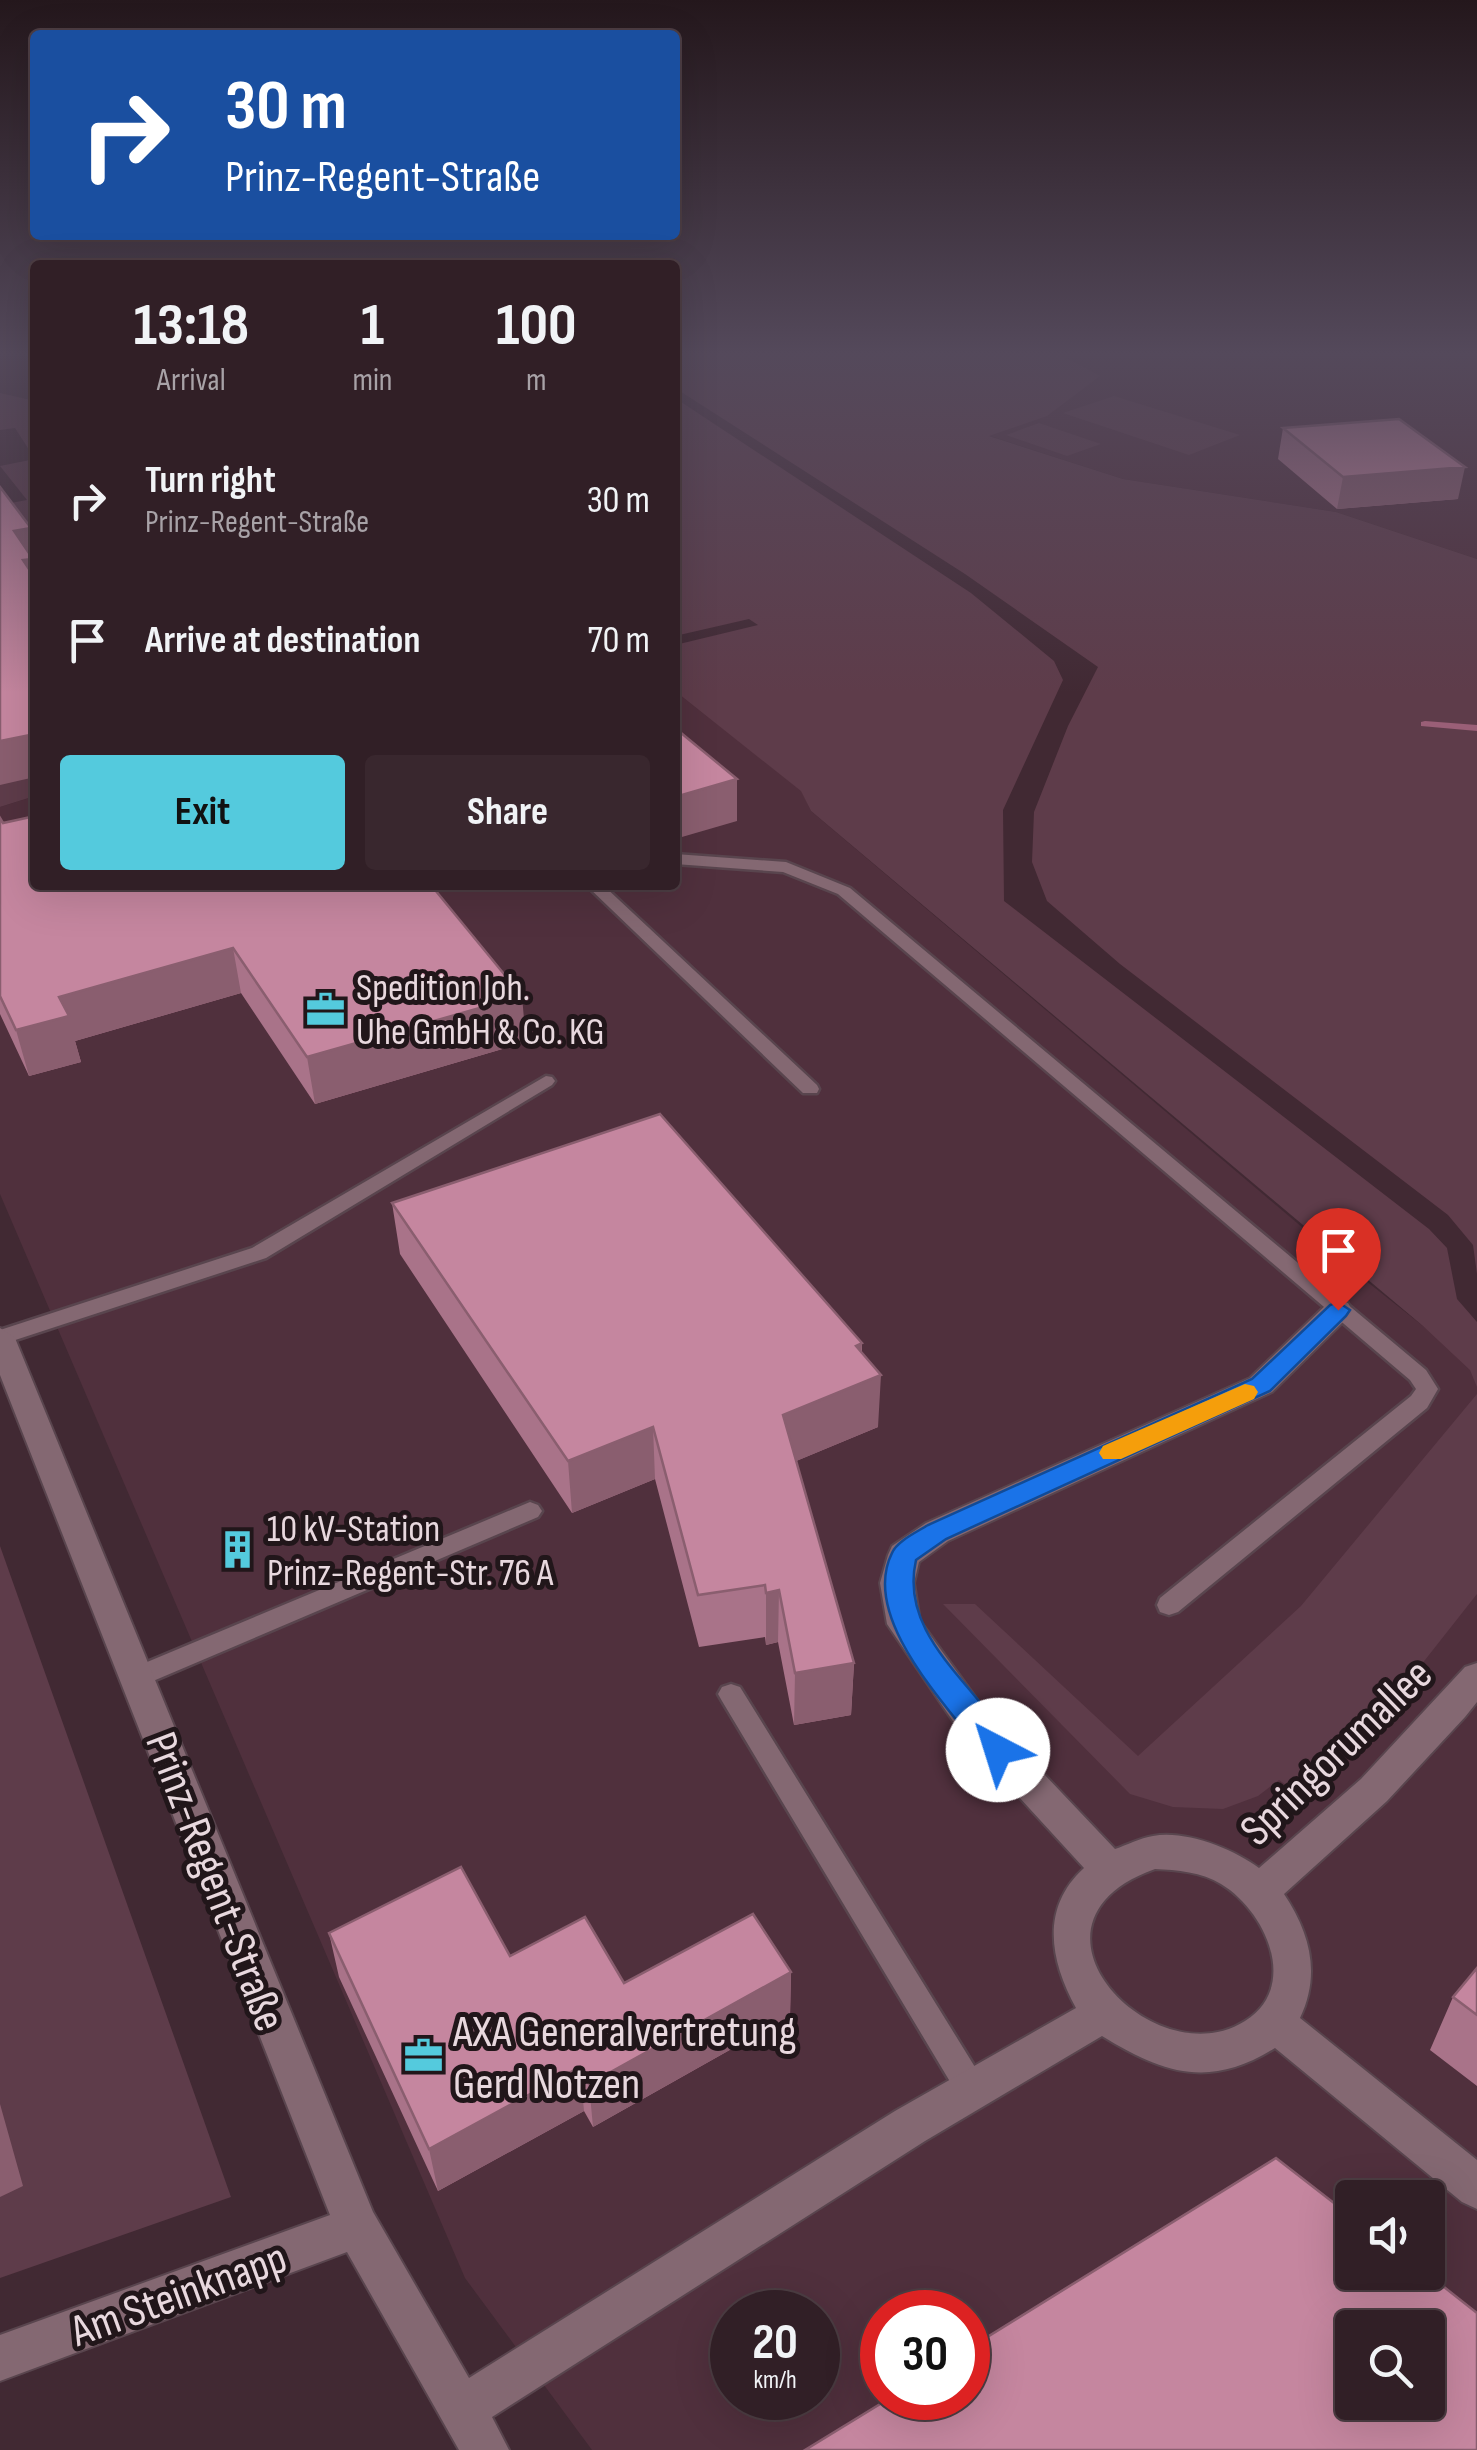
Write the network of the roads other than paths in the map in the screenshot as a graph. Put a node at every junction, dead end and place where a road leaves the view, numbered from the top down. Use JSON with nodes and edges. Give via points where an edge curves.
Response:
{"nodes":[{"id":1,"x":680,"y":859,"type":"edge"},
{"id":2,"x":599,"y":890,"type":"edge"},
{"id":3,"x":546,"y":1081,"type":"dead end"},
{"id":4,"x":810,"y":1089,"type":"dead end"},
{"id":5,"x":1338,"y":1310,"type":"junction"},
{"id":6,"x":0,"y":1338,"type":"edge"},
{"id":7,"x":530,"y":1511,"type":"dead end"},
{"id":8,"x":1169,"y":1605,"type":"dead end"},
{"id":9,"x":137,"y":1677,"type":"junction"},
{"id":10,"x":1477,"y":1677,"type":"edge"},
{"id":11,"x":731,"y":1694,"type":"dead end"},
{"id":12,"x":1108,"y":1868,"type":"junction"},
{"id":13,"x":1259,"y":1891,"type":"junction"},
{"id":14,"x":1103,"y":2014,"type":"junction"},
{"id":15,"x":1275,"y":2023,"type":"junction"},
{"id":16,"x":972,"y":2090,"type":"junction"},
{"id":17,"x":1477,"y":2187,"type":"edge"},
{"id":18,"x":357,"y":2227,"type":"junction"},
{"id":19,"x":0,"y":2358,"type":"edge"},
{"id":20,"x":460,"y":2410,"type":"junction"},
{"id":21,"x":485,"y":2450,"type":"edge"}],
"edges":[{"from":1,"to":5,"type":"lane","via":[[786,868],[844,891]]},
{"from":2,"to":4,"type":"lane"},
{"from":3,"to":6,"type":"lane","via":[[259,1254]]},
{"from":5,"to":8,"type":"lane","via":[[1418,1376],[1427,1389],[1420,1402]]},
{"from":5,"to":12,"type":"street","via":[[1261,1385],[937,1532],[904,1555],[897,1583],[904,1624],[976,1726]]},
{"from":6,"to":9,"type":"street","name":"Prinz-Regent-Straße"},
{"from":7,"to":9,"type":"lane"},
{"from":9,"to":18,"type":"street","name":"Prinz-Regent-Straße"},
{"from":10,"to":13,"type":"street","name":"Springorumallee","via":[[1323,1840]]},
{"from":11,"to":16,"type":"lane"},
{"from":12,"to":13,"type":"street","via":[[1155,1852],[1191,1855],[1237,1873]]},
{"from":12,"to":14,"type":"street","via":[[1084,1890],[1070,1920],[1072,1958]]},
{"from":13,"to":15,"type":"street","via":[[1276,1913],[1294,1968]]},
{"from":14,"to":15,"type":"street","via":[[1136,2040],[1209,2056],[1237,2049]]},
{"from":14,"to":16,"type":"street"},
{"from":15,"to":17,"type":"street"},
{"from":16,"to":20,"type":"street"},
{"from":18,"to":19,"type":"street","name":"Am Steinknapp"},
{"from":18,"to":20,"type":"street","name":"Prinz-Regent-Straße"},
{"from":20,"to":21,"type":"street","name":"Prinz-Regent-Straße"}]}
